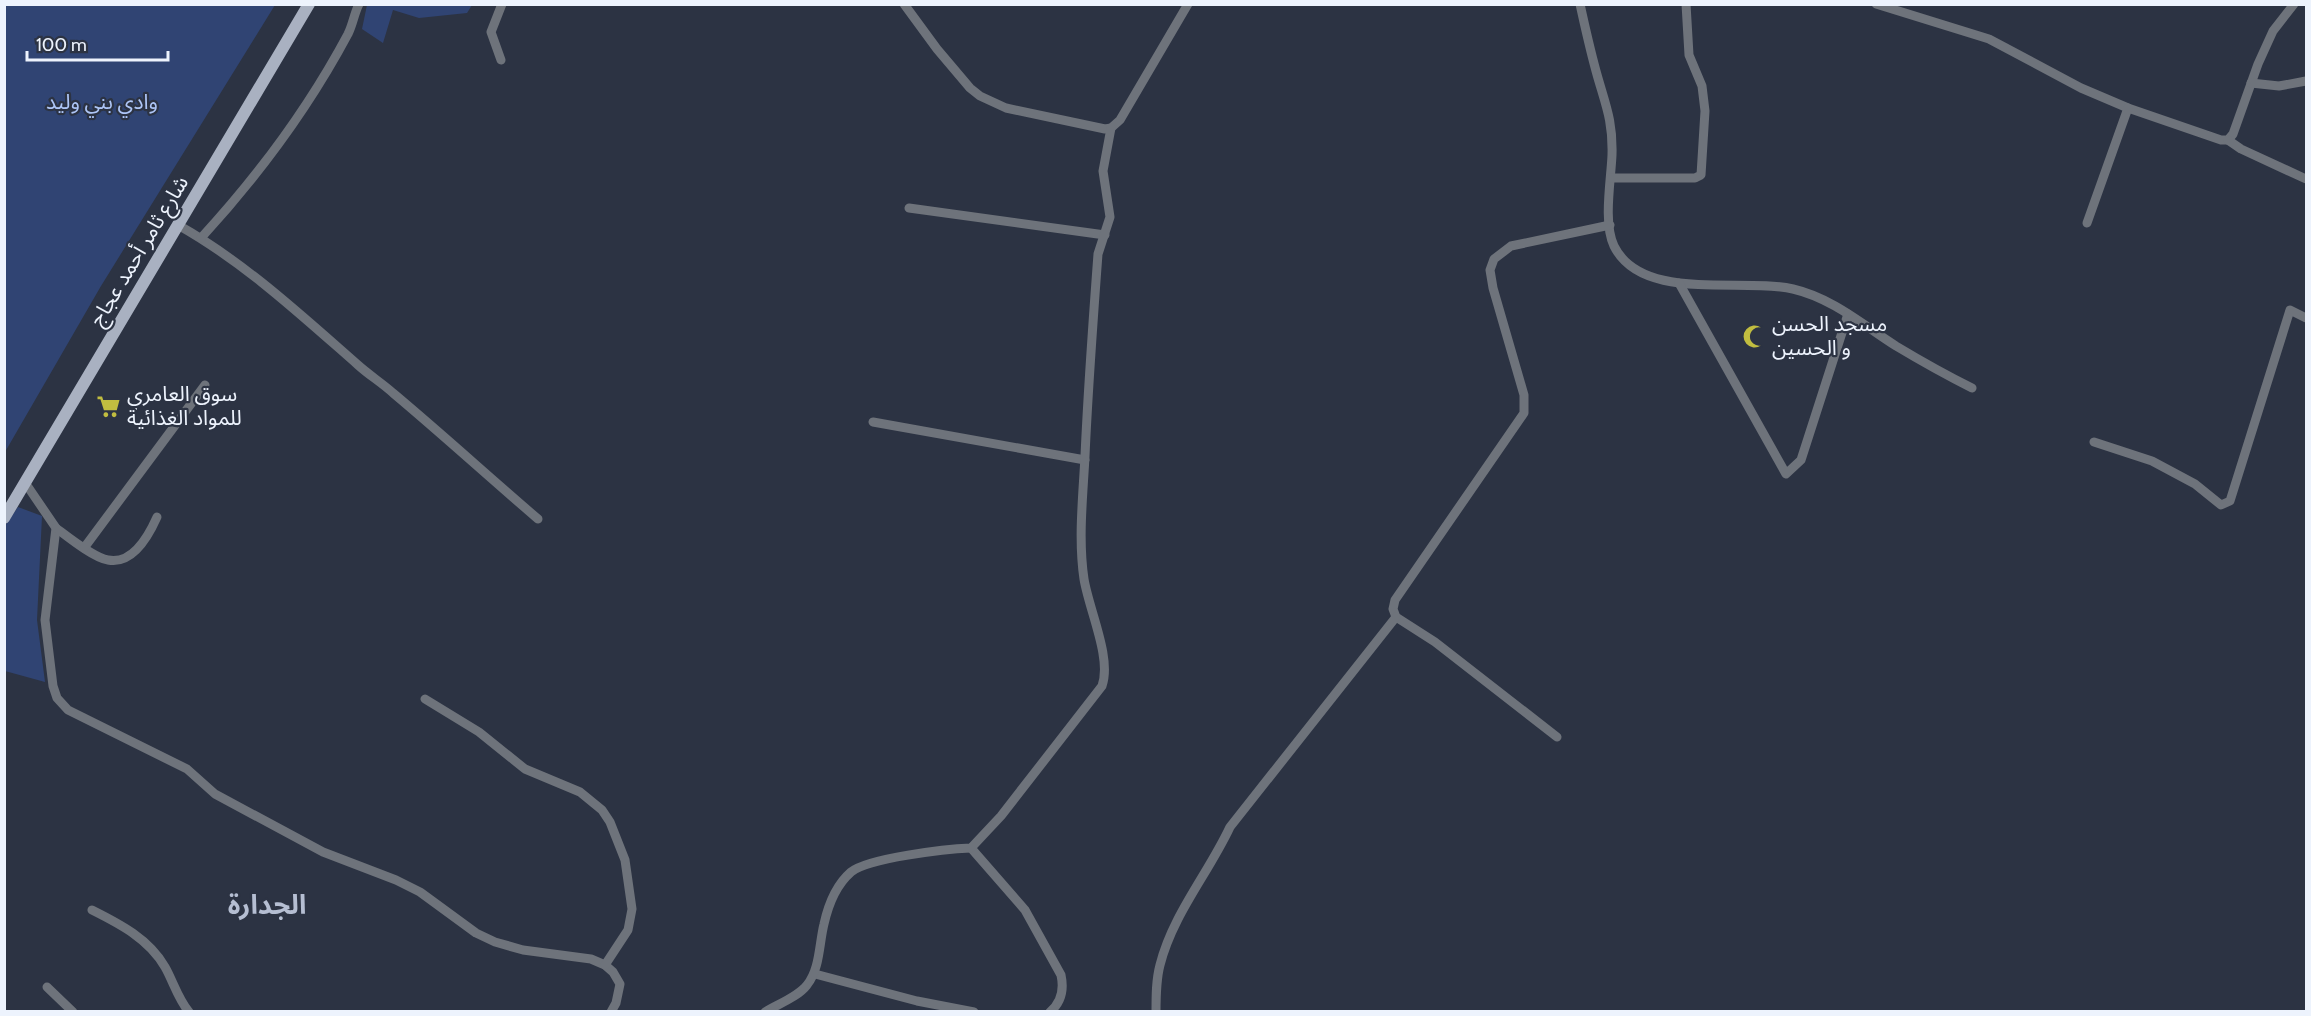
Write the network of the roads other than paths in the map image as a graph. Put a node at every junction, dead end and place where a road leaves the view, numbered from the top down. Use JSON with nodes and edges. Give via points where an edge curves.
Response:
{"nodes":[{"id":1,"x":309,"y":4,"type":"edge"},
{"id":2,"x":359,"y":4,"type":"edge"},
{"id":3,"x":502,"y":4,"type":"edge"},
{"id":4,"x":904,"y":4,"type":"edge"},
{"id":5,"x":1188,"y":4,"type":"edge"},
{"id":6,"x":1580,"y":4,"type":"edge"},
{"id":7,"x":1686,"y":4,"type":"edge"},
{"id":8,"x":2294,"y":4,"type":"edge"},
{"id":9,"x":1882,"y":5,"type":"edge"},
{"id":10,"x":501,"y":60,"type":"dead end"},
{"id":11,"x":2307,"y":81,"type":"edge"},
{"id":12,"x":2251,"y":83,"type":"junction"},
{"id":13,"x":2128,"y":108,"type":"junction"},
{"id":14,"x":1111,"y":128,"type":"junction"},
{"id":15,"x":2228,"y":140,"type":"junction"},
{"id":16,"x":1611,"y":178,"type":"junction"},
{"id":17,"x":2307,"y":179,"type":"edge"},
{"id":18,"x":909,"y":208,"type":"dead end"},
{"id":19,"x":2087,"y":223,"type":"dead end"},
{"id":20,"x":178,"y":225,"type":"junction"},
{"id":21,"x":1610,"y":225,"type":"junction"},
{"id":22,"x":1105,"y":235,"type":"junction"},
{"id":23,"x":201,"y":238,"type":"junction"},
{"id":24,"x":1679,"y":283,"type":"junction"},
{"id":25,"x":1848,"y":314,"type":"junction"},
{"id":26,"x":2307,"y":318,"type":"edge"},
{"id":27,"x":205,"y":385,"type":"dead end"},
{"id":28,"x":1972,"y":388,"type":"dead end"},
{"id":29,"x":873,"y":422,"type":"dead end"},
{"id":30,"x":2094,"y":442,"type":"dead end"},
{"id":31,"x":1084,"y":460,"type":"junction"},
{"id":32,"x":26,"y":483,"type":"junction"},
{"id":33,"x":157,"y":517,"type":"dead end"},
{"id":34,"x":4,"y":518,"type":"edge"},
{"id":35,"x":538,"y":519,"type":"dead end"},
{"id":36,"x":56,"y":528,"type":"junction"},
{"id":37,"x":84,"y":548,"type":"junction"},
{"id":38,"x":1396,"y":617,"type":"junction"},
{"id":39,"x":425,"y":699,"type":"dead end"},
{"id":40,"x":1557,"y":737,"type":"dead end"},
{"id":41,"x":971,"y":848,"type":"junction"},
{"id":42,"x":92,"y":910,"type":"dead end"},
{"id":43,"x":605,"y":965,"type":"junction"},
{"id":44,"x":815,"y":974,"type":"junction"},
{"id":45,"x":47,"y":987,"type":"dead end"},
{"id":46,"x":73,"y":1011,"type":"edge"},
{"id":47,"x":189,"y":1011,"type":"edge"},
{"id":48,"x":610,"y":1011,"type":"edge"},
{"id":49,"x":765,"y":1011,"type":"edge"},
{"id":50,"x":974,"y":1011,"type":"edge"},
{"id":51,"x":1050,"y":1011,"type":"edge"},
{"id":52,"x":1155,"y":1011,"type":"edge"}],
"edges":[{"from":1,"to":20,"type":"main road","name":"شارع ثامر أحمد عجاج"},
{"from":2,"to":23,"type":"street","via":[[349,33],[288,131],[254,178]]},
{"from":3,"to":10,"type":"street","via":[[491,32]]},
{"from":4,"to":14,"type":"street","via":[[970,88],[987,100],[1076,124]]},
{"from":5,"to":14,"type":"street","via":[[1128,108]]},
{"from":6,"to":16,"type":"street","via":[[1611,117]]},
{"from":7,"to":16,"type":"street","via":[[1689,55],[1702,86],[1705,111],[1701,175]]},
{"from":8,"to":12,"type":"street","via":[[2273,31]]},
{"from":9,"to":13,"type":"street","via":[[1989,39]]},
{"from":11,"to":12,"type":"street","via":[[2278,86]]},
{"from":12,"to":15,"type":"street","via":[[2234,134]]},
{"from":13,"to":15,"type":"street","via":[[2221,141]]},
{"from":13,"to":19,"type":"street"},
{"from":14,"to":22,"type":"street","via":[[1103,171],[1110,210]]},
{"from":15,"to":17,"type":"street"},
{"from":16,"to":21,"type":"street"},
{"from":18,"to":22,"type":"street"},
{"from":20,"to":23,"type":"street"},
{"from":20,"to":32,"type":"main road","name":"شارع ثامر أحمد عجاج"},
{"from":21,"to":24,"type":"street","via":[[1611,238],[1622,257],[1658,279]]},
{"from":21,"to":38,"type":"street","via":[[1511,246],[1494,259],[1490,270],[1493,288],[1524,395],[1524,413],[1395,600]]},
{"from":22,"to":31,"type":"street","via":[[1098,254]]},
{"from":23,"to":35,"type":"street","via":[[330,338]]},
{"from":24,"to":25,"type":"street","via":[[1791,288]]},
{"from":24,"to":25,"type":"street","via":[[1786,474],[1801,460]]},
{"from":25,"to":28,"type":"street","via":[[1934,369]]},
{"from":26,"to":30,"type":"street","via":[[2290,310],[2230,501],[2221,505],[2195,484],[2152,461]]},
{"from":27,"to":37,"type":"street"},
{"from":29,"to":31,"type":"street"},
{"from":31,"to":41,"type":"street","via":[[1084,576],[1106,675],[1083,712]]},
{"from":32,"to":34,"type":"main road","name":"شارع ثامر أحمد عجاج"},
{"from":32,"to":36,"type":"street"},
{"from":33,"to":37,"type":"street","via":[[137,550],[122,558],[108,561]]},
{"from":36,"to":37,"type":"street"},
{"from":36,"to":43,"type":"street","via":[[45,620],[53,686],[68,710],[187,769],[215,794],[323,852],[420,892],[477,933],[523,950],[578,956]]},
{"from":38,"to":40,"type":"street","via":[[1435,642]]},
{"from":38,"to":52,"type":"street","via":[[1230,827],[1171,933],[1160,966]]},
{"from":39,"to":43,"type":"street","via":[[479,732],[525,770],[580,792],[602,810],[625,860],[632,909],[628,930]]},
{"from":41,"to":44,"type":"street","via":[[921,853],[851,872],[828,907]]},
{"from":41,"to":51,"type":"street","via":[[1025,910],[1061,975],[1060,999]]},
{"from":42,"to":47,"type":"street","via":[[148,945]]},
{"from":43,"to":48,"type":"street","via":[[620,984]]},
{"from":44,"to":49,"type":"street","via":[[805,988]]},
{"from":44,"to":50,"type":"street"},
{"from":45,"to":46,"type":"street"}]}
